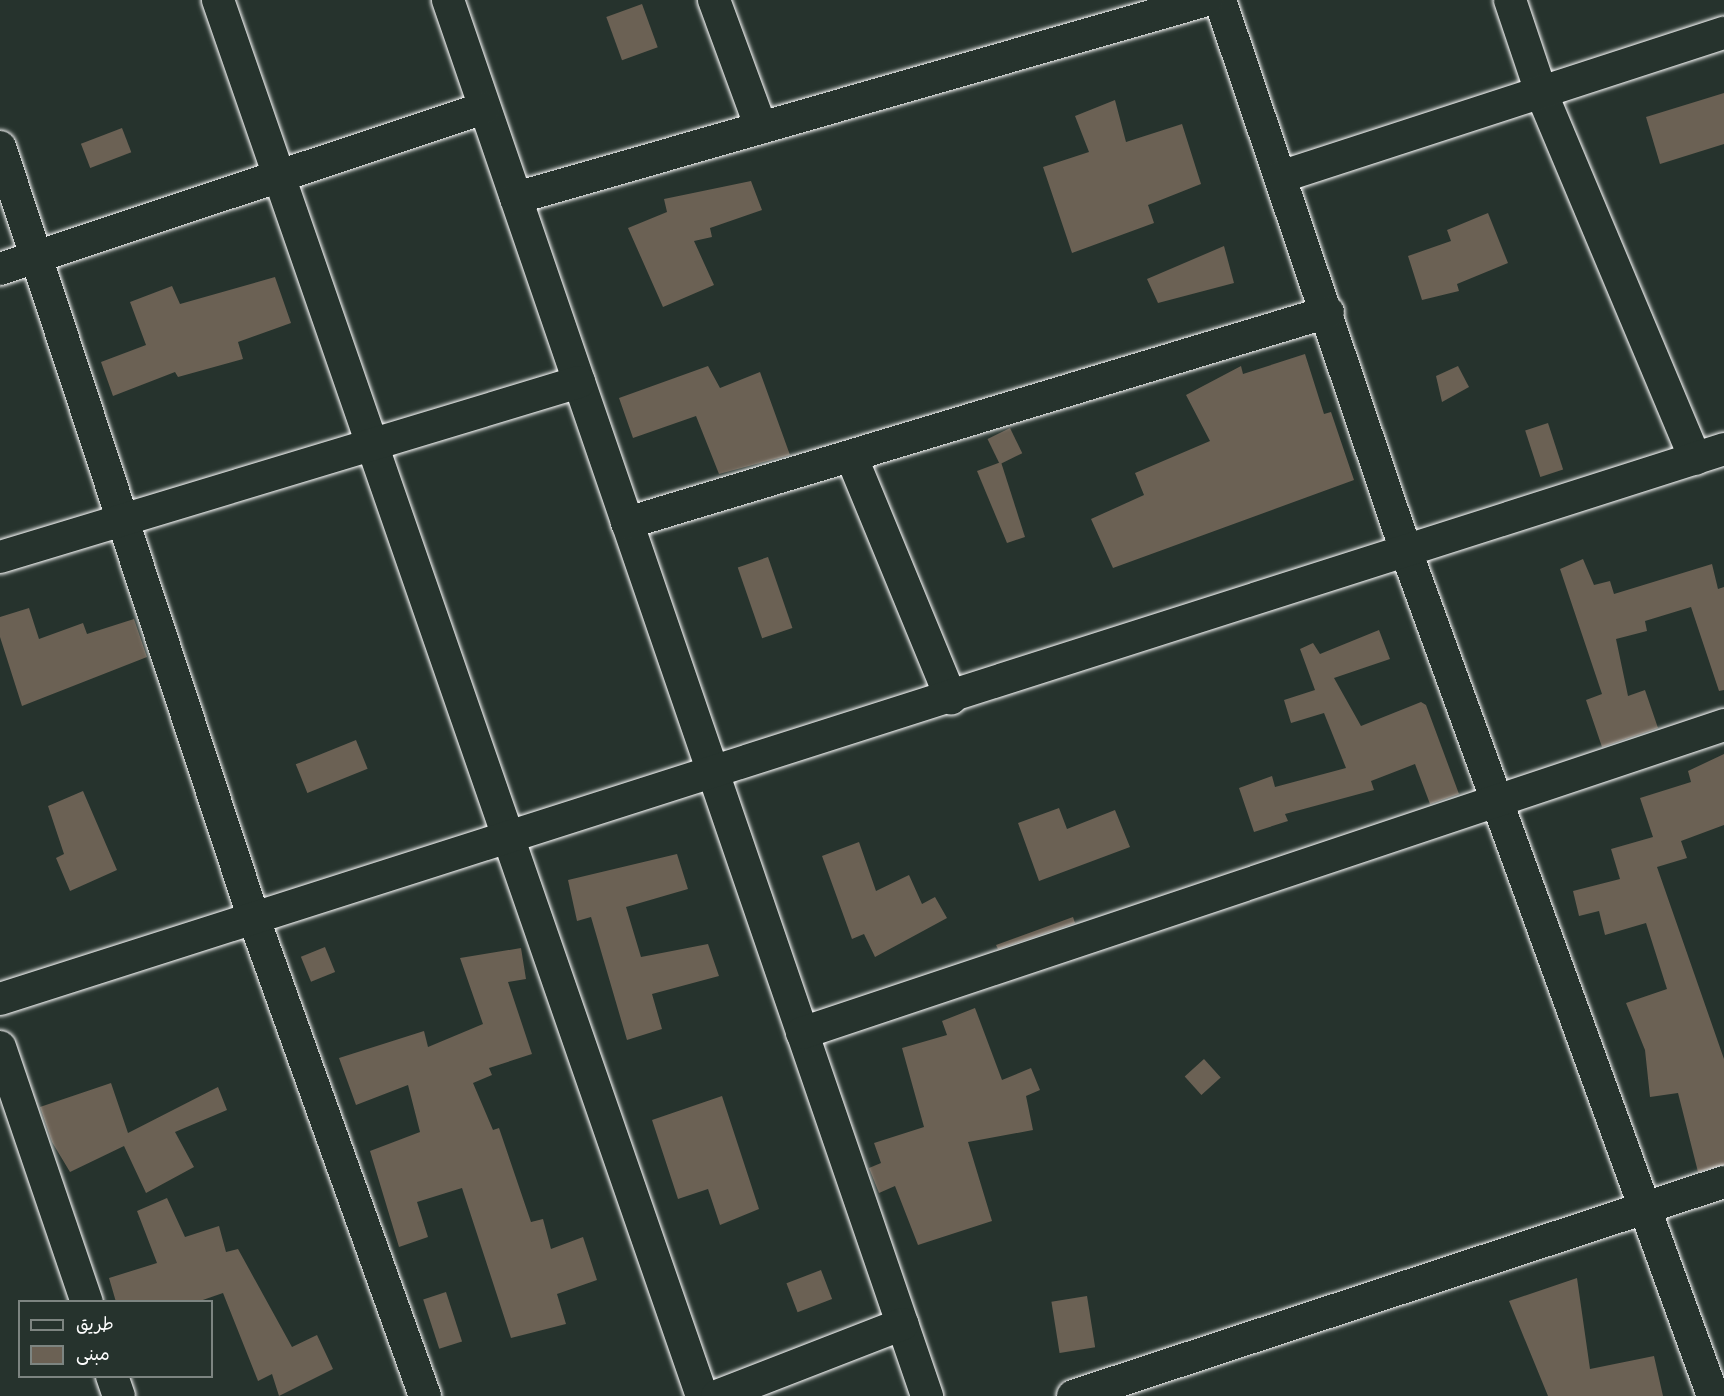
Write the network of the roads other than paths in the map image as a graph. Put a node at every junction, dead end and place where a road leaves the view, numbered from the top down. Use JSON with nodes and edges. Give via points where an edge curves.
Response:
{"nodes":[{"id":1,"x":218,"y":0,"type":"edge"},
{"id":2,"x":448,"y":0,"type":"edge"},
{"id":3,"x":714,"y":0,"type":"edge"},
{"id":4,"x":1207,"y":0,"type":"edge"},
{"id":5,"x":1220,"y":0,"type":"edge"},
{"id":6,"x":1510,"y":0,"type":"edge"},
{"id":7,"x":1724,"y":33,"type":"edge"},
{"id":8,"x":1541,"y":92,"type":"junction"},
{"id":9,"x":484,"y":108,"type":"junction"},
{"id":10,"x":761,"y":128,"type":"junction"},
{"id":11,"x":0,"y":147,"type":"edge"},
{"id":12,"x":278,"y":176,"type":"junction"},
{"id":13,"x":1280,"y":177,"type":"junction"},
{"id":14,"x":516,"y":198,"type":"junction"},
{"id":15,"x":39,"y":256,"type":"junction"},
{"id":16,"x":0,"y":269,"type":"edge"},
{"id":17,"x":1328,"y":312,"type":"junction"},
{"id":18,"x":579,"y":382,"type":"junction"},
{"id":19,"x":371,"y":444,"type":"junction"},
{"id":20,"x":1710,"y":454,"type":"edge"},
{"id":21,"x":852,"y":458,"type":"junction"},
{"id":22,"x":124,"y":519,"type":"junction"},
{"id":23,"x":627,"y":523,"type":"junction"},
{"id":24,"x":1406,"y":551,"type":"junction"},
{"id":25,"x":0,"y":557,"type":"edge"},
{"id":26,"x":951,"y":698,"type":"junction"},
{"id":27,"x":1724,"y":725,"type":"edge"},
{"id":28,"x":713,"y":774,"type":"junction"},
{"id":29,"x":1498,"y":801,"type":"junction"},
{"id":30,"x":506,"y":839,"type":"junction"},
{"id":31,"x":254,"y":919,"type":"junction"},
{"id":32,"x":0,"y":999,"type":"edge"},
{"id":33,"x":802,"y":1033,"type":"junction"},
{"id":34,"x":0,"y":1047,"type":"edge"},
{"id":35,"x":1724,"y":1182,"type":"edge"},
{"id":36,"x":1647,"y":1208,"type":"junction"},
{"id":37,"x":86,"y":1300,"type":"edge"},
{"id":38,"x":903,"y":1324,"type":"junction"},
{"id":39,"x":112,"y":1378,"type":"edge"},
{"id":40,"x":119,"y":1396,"type":"edge"},
{"id":41,"x":425,"y":1396,"type":"edge"},
{"id":42,"x":702,"y":1396,"type":"edge"},
{"id":43,"x":717,"y":1396,"type":"edge"},
{"id":44,"x":927,"y":1396,"type":"edge"},
{"id":45,"x":1073,"y":1396,"type":"edge"},
{"id":46,"x":1713,"y":1396,"type":"edge"}],
"edges":[{"from":1,"to":12,"type":"street"},
{"from":2,"to":9,"type":"street"},
{"from":3,"to":10,"type":"street"},
{"from":4,"to":10,"type":"street"},
{"from":5,"to":13,"type":"street"},
{"from":6,"to":8,"type":"street"},
{"from":7,"to":8,"type":"street"},
{"from":8,"to":13,"type":"street"},
{"from":8,"to":20,"type":"street"},
{"from":9,"to":12,"type":"street"},
{"from":9,"to":14,"type":"street"},
{"from":10,"to":14,"type":"street"},
{"from":11,"to":15,"type":"street"},
{"from":12,"to":15,"type":"street"},
{"from":12,"to":19,"type":"street"},
{"from":13,"to":17,"type":"street"},
{"from":14,"to":18,"type":"street"},
{"from":15,"to":16,"type":"street"},
{"from":15,"to":22,"type":"street"},
{"from":17,"to":21,"type":"street"},
{"from":17,"to":24,"type":"street"},
{"from":18,"to":19,"type":"street"},
{"from":18,"to":23,"type":"street"},
{"from":19,"to":22,"type":"street"},
{"from":19,"to":30,"type":"street"},
{"from":20,"to":24,"type":"street"},
{"from":21,"to":23,"type":"street"},
{"from":21,"to":26,"type":"street"},
{"from":22,"to":25,"type":"street"},
{"from":22,"to":31,"type":"street"},
{"from":23,"to":28,"type":"street"},
{"from":24,"to":26,"type":"street"},
{"from":24,"to":29,"type":"street"},
{"from":26,"to":28,"type":"street"},
{"from":27,"to":29,"type":"street"},
{"from":28,"to":30,"type":"street"},
{"from":28,"to":33,"type":"street"},
{"from":29,"to":33,"type":"street"},
{"from":29,"to":36,"type":"street"},
{"from":30,"to":31,"type":"street"},
{"from":30,"to":42,"type":"street"},
{"from":31,"to":32,"type":"street"},
{"from":31,"to":41,"type":"street"},
{"from":33,"to":38,"type":"street"},
{"from":34,"to":37,"type":"street"},
{"from":35,"to":36,"type":"street"},
{"from":36,"to":45,"type":"street"},
{"from":36,"to":46,"type":"street"},
{"from":38,"to":43,"type":"street"},
{"from":38,"to":44,"type":"street"},
{"from":39,"to":40,"type":"street"}]}
